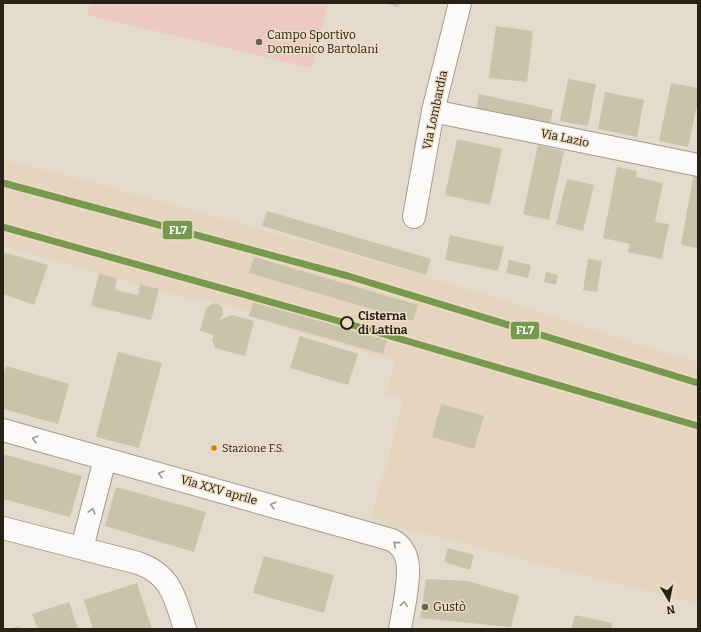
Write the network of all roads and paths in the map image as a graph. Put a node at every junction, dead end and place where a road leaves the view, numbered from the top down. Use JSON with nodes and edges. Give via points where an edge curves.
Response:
{"nodes":[{"id":1,"x":460,"y":3,"type":"edge"},
{"id":2,"x":433,"y":111,"type":"junction"},
{"id":3,"x":698,"y":166,"type":"edge"},
{"id":4,"x":414,"y":217,"type":"dead end"},
{"id":5,"x":3,"y":430,"type":"edge"},
{"id":6,"x":105,"y":458,"type":"junction"},
{"id":7,"x":3,"y":528,"type":"edge"},
{"id":8,"x":82,"y":548,"type":"junction"},
{"id":9,"x":185,"y":629,"type":"edge"},
{"id":10,"x":400,"y":629,"type":"edge"}],
"edges":[{"from":1,"to":2,"type":"street","name":"Via Lombardia"},
{"from":2,"to":3,"type":"street","name":"Via Lazio"},
{"from":2,"to":4,"type":"street","name":"Via Lombardia"},
{"from":6,"to":5,"type":"street","name":"Via XXV aprile","one_way":true},
{"from":8,"to":6,"type":"street","one_way":true},
{"from":10,"to":6,"type":"street","name":"Via XXV aprile","one_way":true,"via":[[408,568],[404,553],[397,543],[386,537]]},
{"from":7,"to":8,"type":"street"},
{"from":8,"to":9,"type":"street","via":[[153,569],[166,581],[174,595]]}]}
